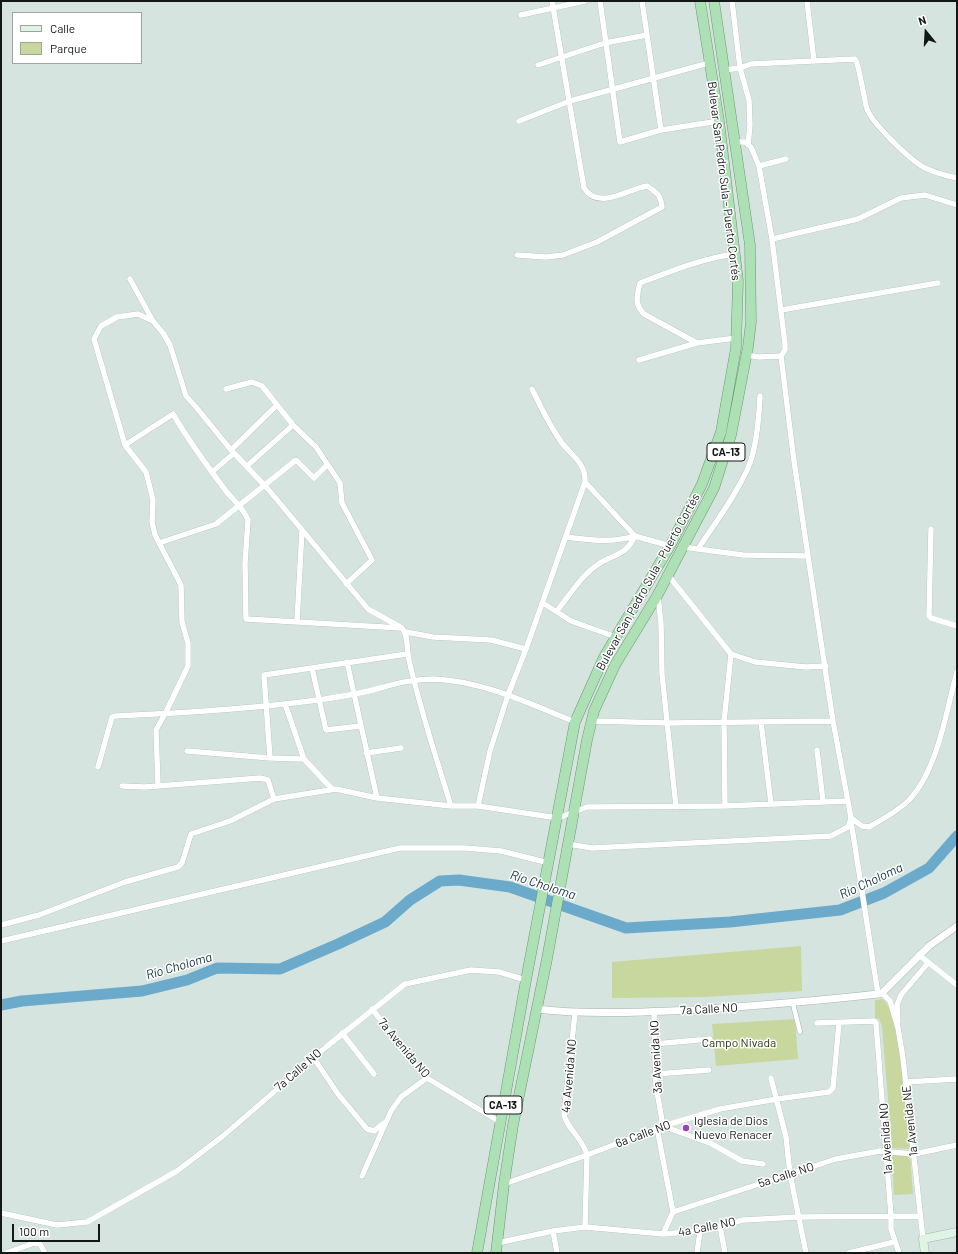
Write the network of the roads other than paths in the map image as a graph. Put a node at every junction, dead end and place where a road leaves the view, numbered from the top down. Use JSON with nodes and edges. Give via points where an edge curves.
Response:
{"nodes":[{"id":1,"x":552,"y":1,"type":"edge"},
{"id":2,"x":585,"y":1,"type":"edge"},
{"id":3,"x":600,"y":1,"type":"edge"},
{"id":4,"x":642,"y":1,"type":"edge"},
{"id":5,"x":700,"y":1,"type":"edge"},
{"id":6,"x":714,"y":1,"type":"edge"},
{"id":7,"x":732,"y":1,"type":"edge"},
{"id":8,"x":807,"y":1,"type":"edge"},
{"id":9,"x":553,"y":8,"type":"junction"},
{"id":10,"x":520,"y":15,"type":"dead end"},
{"id":11,"x":647,"y":35,"type":"junction"},
{"id":12,"x":605,"y":43,"type":"junction"},
{"id":13,"x":562,"y":57,"type":"junction"},
{"id":14,"x":814,"y":62,"type":"junction"},
{"id":15,"x":709,"y":63,"type":"junction"},
{"id":16,"x":538,"y":65,"type":"dead end"},
{"id":17,"x":740,"y":68,"type":"junction"},
{"id":18,"x":724,"y":70,"type":"junction"},
{"id":19,"x":654,"y":77,"type":"junction"},
{"id":20,"x":611,"y":88,"type":"junction"},
{"id":21,"x":570,"y":101,"type":"junction"},
{"id":22,"x":519,"y":121,"type":"dead end"},
{"id":23,"x":719,"y":121,"type":"junction"},
{"id":24,"x":661,"y":130,"type":"junction"},
{"id":25,"x":735,"y":142,"type":"junction"},
{"id":26,"x":748,"y":144,"type":"junction"},
{"id":27,"x":786,"y":159,"type":"dead end"},
{"id":28,"x":759,"y":166,"type":"junction"},
{"id":29,"x":957,"y":178,"type":"edge"},
{"id":30,"x":957,"y":205,"type":"edge"},
{"id":31,"x":772,"y":238,"type":"junction"},
{"id":32,"x":736,"y":254,"type":"junction"},
{"id":33,"x":517,"y":255,"type":"dead end"},
{"id":34,"x":130,"y":279,"type":"dead end"},
{"id":35,"x":938,"y":283,"type":"dead end"},
{"id":36,"x":781,"y":310,"type":"junction"},
{"id":37,"x":153,"y":321,"type":"junction"},
{"id":38,"x":736,"y":338,"type":"junction"},
{"id":39,"x":697,"y":343,"type":"junction"},
{"id":40,"x":747,"y":355,"type":"junction"},
{"id":41,"x":781,"y":356,"type":"junction"},
{"id":42,"x":639,"y":360,"type":"dead end"},
{"id":43,"x":226,"y":389,"type":"dead end"},
{"id":44,"x":532,"y":389,"type":"dead end"},
{"id":45,"x":760,"y":396,"type":"dead end"},
{"id":46,"x":276,"y":406,"type":"junction"},
{"id":47,"x":293,"y":425,"type":"junction"},
{"id":48,"x":125,"y":445,"type":"junction"},
{"id":49,"x":233,"y":452,"type":"junction"},
{"id":50,"x":327,"y":465,"type":"junction"},
{"id":51,"x":247,"y":466,"type":"junction"},
{"id":52,"x":212,"y":472,"type":"junction"},
{"id":53,"x":585,"y":482,"type":"junction"},
{"id":54,"x":265,"y":485,"type":"junction"},
{"id":55,"x":238,"y":507,"type":"junction"},
{"id":56,"x":931,"y":529,"type":"dead end"},
{"id":57,"x":302,"y":531,"type":"junction"},
{"id":58,"x":635,"y":536,"type":"junction"},
{"id":59,"x":566,"y":537,"type":"junction"},
{"id":60,"x":159,"y":543,"type":"junction"},
{"id":61,"x":670,"y":546,"type":"junction"},
{"id":62,"x":684,"y":547,"type":"junction"},
{"id":63,"x":698,"y":549,"type":"junction"},
{"id":64,"x":808,"y":556,"type":"junction"},
{"id":65,"x":668,"y":575,"type":"junction"},
{"id":66,"x":346,"y":584,"type":"junction"},
{"id":67,"x":658,"y":596,"type":"junction"},
{"id":68,"x":543,"y":603,"type":"junction"},
{"id":69,"x":558,"y":611,"type":"junction"},
{"id":70,"x":297,"y":621,"type":"junction"},
{"id":71,"x":957,"y":626,"type":"edge"},
{"id":72,"x":404,"y":630,"type":"junction"},
{"id":73,"x":616,"y":637,"type":"junction"},
{"id":74,"x":526,"y":649,"type":"junction"},
{"id":75,"x":407,"y":654,"type":"junction"},
{"id":76,"x":731,"y":654,"type":"junction"},
{"id":77,"x":347,"y":662,"type":"junction"},
{"id":78,"x":826,"y":666,"type":"junction"},
{"id":79,"x":312,"y":668,"type":"junction"},
{"id":80,"x":957,"y":672,"type":"edge"},
{"id":81,"x":413,"y":680,"type":"junction"},
{"id":82,"x":354,"y":693,"type":"junction"},
{"id":83,"x":508,"y":695,"type":"junction"},
{"id":84,"x":318,"y":700,"type":"junction"},
{"id":85,"x":285,"y":704,"type":"junction"},
{"id":86,"x":267,"y":706,"type":"junction"},
{"id":87,"x":165,"y":714,"type":"junction"},
{"id":88,"x":592,"y":721,"type":"junction"},
{"id":89,"x":575,"y":722,"type":"junction"},
{"id":90,"x":668,"y":722,"type":"junction"},
{"id":91,"x":724,"y":722,"type":"junction"},
{"id":92,"x":761,"y":722,"type":"junction"},
{"id":93,"x":833,"y":722,"type":"junction"},
{"id":94,"x":360,"y":726,"type":"junction"},
{"id":95,"x":401,"y":748,"type":"dead end"},
{"id":96,"x":817,"y":750,"type":"dead end"},
{"id":97,"x":187,"y":751,"type":"dead end"},
{"id":98,"x":366,"y":753,"type":"junction"},
{"id":99,"x":270,"y":758,"type":"junction"},
{"id":100,"x":304,"y":759,"type":"junction"},
{"id":101,"x":98,"y":767,"type":"dead end"},
{"id":102,"x":158,"y":785,"type":"junction"},
{"id":103,"x":122,"y":786,"type":"dead end"},
{"id":104,"x":332,"y":789,"type":"junction"},
{"id":105,"x":377,"y":798,"type":"junction"},
{"id":106,"x":274,"y":799,"type":"junction"},
{"id":107,"x":823,"y":801,"type":"junction"},
{"id":108,"x":848,"y":801,"type":"junction"},
{"id":109,"x":771,"y":804,"type":"junction"},
{"id":110,"x":451,"y":806,"type":"junction"},
{"id":111,"x":478,"y":806,"type":"junction"},
{"id":112,"x":726,"y":806,"type":"junction"},
{"id":113,"x":676,"y":807,"type":"junction"},
{"id":114,"x":573,"y":812,"type":"junction"},
{"id":115,"x":558,"y":818,"type":"junction"},
{"id":116,"x":851,"y":818,"type":"junction"},
{"id":117,"x":568,"y":844,"type":"junction"},
{"id":118,"x":548,"y":867,"type":"junction"},
{"id":119,"x":1,"y":925,"type":"edge"},
{"id":120,"x":957,"y":926,"type":"edge"},
{"id":121,"x":1,"y":941,"type":"edge"},
{"id":122,"x":919,"y":955,"type":"junction"},
{"id":123,"x":928,"y":963,"type":"junction"},
{"id":124,"x":526,"y":980,"type":"junction"},
{"id":125,"x":957,"y":985,"type":"edge"},
{"id":126,"x":880,"y":994,"type":"junction"},
{"id":127,"x":793,"y":1004,"type":"junction"},
{"id":128,"x":536,"y":1009,"type":"junction"},
{"id":129,"x":372,"y":1010,"type":"junction"},
{"id":130,"x":654,"y":1012,"type":"junction"},
{"id":131,"x":575,"y":1013,"type":"junction"},
{"id":132,"x":818,"y":1023,"type":"dead end"},
{"id":133,"x":839,"y":1023,"type":"junction"},
{"id":134,"x":898,"y":1028,"type":"junction"},
{"id":135,"x":800,"y":1032,"type":"dead end"},
{"id":136,"x":342,"y":1033,"type":"junction"},
{"id":137,"x":710,"y":1040,"type":"dead end"},
{"id":138,"x":654,"y":1044,"type":"junction"},
{"id":139,"x":313,"y":1057,"type":"junction"},
{"id":140,"x":709,"y":1070,"type":"dead end"},
{"id":141,"x":374,"y":1074,"type":"dead end"},
{"id":142,"x":655,"y":1074,"type":"junction"},
{"id":143,"x":427,"y":1078,"type":"junction"},
{"id":144,"x":772,"y":1078,"type":"dead end"},
{"id":145,"x":957,"y":1079,"type":"edge"},
{"id":146,"x":906,"y":1082,"type":"junction"},
{"id":147,"x":776,"y":1099,"type":"junction"},
{"id":148,"x":386,"y":1122,"type":"junction"},
{"id":149,"x":500,"y":1122,"type":"junction"},
{"id":150,"x":660,"y":1127,"type":"junction"},
{"id":151,"x":957,"y":1145,"type":"edge"},
{"id":152,"x":887,"y":1151,"type":"junction"},
{"id":153,"x":914,"y":1154,"type":"junction"},
{"id":154,"x":587,"y":1155,"type":"junction"},
{"id":155,"x":763,"y":1164,"type":"dead end"},
{"id":156,"x":790,"y":1174,"type":"junction"},
{"id":157,"x":362,"y":1176,"type":"dead end"},
{"id":158,"x":504,"y":1184,"type":"junction"},
{"id":159,"x":673,"y":1212,"type":"junction"},
{"id":160,"x":1,"y":1213,"type":"edge"},
{"id":161,"x":891,"y":1216,"type":"junction"},
{"id":162,"x":920,"y":1216,"type":"junction"},
{"id":163,"x":798,"y":1217,"type":"junction"},
{"id":164,"x":720,"y":1226,"type":"junction"},
{"id":165,"x":585,"y":1227,"type":"junction"},
{"id":166,"x":553,"y":1231,"type":"junction"},
{"id":167,"x":700,"y":1231,"type":"junction"},
{"id":168,"x":957,"y":1232,"type":"edge"},
{"id":169,"x":663,"y":1234,"type":"junction"},
{"id":170,"x":923,"y":1239,"type":"junction"},
{"id":171,"x":894,"y":1242,"type":"junction"},
{"id":172,"x":496,"y":1248,"type":"edge"},
{"id":173,"x":6,"y":1253,"type":"edge"},
{"id":174,"x":45,"y":1253,"type":"edge"},
{"id":175,"x":477,"y":1253,"type":"edge"},
{"id":176,"x":557,"y":1253,"type":"edge"},
{"id":177,"x":698,"y":1253,"type":"edge"},
{"id":178,"x":725,"y":1253,"type":"edge"},
{"id":179,"x":806,"y":1253,"type":"edge"},
{"id":180,"x":849,"y":1253,"type":"edge"},
{"id":181,"x":899,"y":1253,"type":"edge"},
{"id":182,"x":924,"y":1253,"type":"edge"}],
"edges":[{"from":1,"to":9,"type":"street"},
{"from":2,"to":9,"type":"street"},
{"from":3,"to":12,"type":"street"},
{"from":4,"to":11,"type":"street"},
{"from":5,"to":15,"type":"highway","name":"Bulevar San Pedro Sula - Puerto Cortés","number":"CA-13"},
{"from":6,"to":18,"type":"highway","name":"Bulevar San Pedro Sula - Puerto Cortés","number":"CA-13"},
{"from":7,"to":17,"type":"street"},
{"from":8,"to":14,"type":"street"},
{"from":9,"to":10,"type":"street"},
{"from":9,"to":13,"type":"street"},
{"from":11,"to":12,"type":"street"},
{"from":11,"to":19,"type":"street"},
{"from":12,"to":13,"type":"street"},
{"from":12,"to":20,"type":"street"},
{"from":13,"to":16,"type":"street"},
{"from":13,"to":21,"type":"street"},
{"from":14,"to":17,"type":"street","via":[[751,64]]},
{"from":14,"to":29,"type":"street","via":[[852,58],[856,60],[859,64],[868,111],[885,134],[924,167]]},
{"from":15,"to":19,"type":"street"},
{"from":15,"to":23,"type":"highway","name":"Bulevar San Pedro Sula - Puerto Cortés","number":"CA-13"},
{"from":17,"to":18,"type":"street"},
{"from":17,"to":26,"type":"street","via":[[749,100]]},
{"from":18,"to":25,"type":"highway","name":"Bulevar San Pedro Sula - Puerto Cortés","number":"CA-13"},
{"from":19,"to":20,"type":"street"},
{"from":19,"to":24,"type":"street"},
{"from":20,"to":21,"type":"street"},
{"from":20,"to":24,"type":"street","via":[[620,142]]},
{"from":21,"to":22,"type":"street"},
{"from":21,"to":33,"type":"street","via":[[583,180],[588,194],[604,199],[647,186],[656,191],[661,198],[662,207],[597,242],[562,255]]},
{"from":23,"to":24,"type":"street"},
{"from":23,"to":32,"type":"highway","name":"Bulevar San Pedro Sula - Puerto Cortés","number":"CA-13"},
{"from":25,"to":26,"type":"street"},
{"from":25,"to":40,"type":"highway","name":"Bulevar San Pedro Sula - Puerto Cortés","number":"CA-13","via":[[750,245],[751,322]]},
{"from":26,"to":28,"type":"street"},
{"from":27,"to":28,"type":"street"},
{"from":28,"to":31,"type":"street"},
{"from":30,"to":31,"type":"street","via":[[925,195],[901,198],[858,219]]},
{"from":31,"to":36,"type":"street"},
{"from":32,"to":38,"type":"highway","name":"Bulevar San Pedro Sula - Puerto Cortés","number":"CA-13"},
{"from":32,"to":39,"type":"street","via":[[712,258],[640,283],[636,303],[638,308],[644,314]]},
{"from":34,"to":37,"type":"street"},
{"from":35,"to":36,"type":"street"},
{"from":36,"to":41,"type":"street","via":[[785,350]]},
{"from":37,"to":48,"type":"street","via":[[138,314],[117,317],[101,326],[94,339]]},
{"from":37,"to":49,"type":"street","via":[[170,345],[186,396]]},
{"from":38,"to":39,"type":"street"},
{"from":38,"to":61,"type":"highway","name":"Bulevar San Pedro Sula - Puerto Cortés","number":"CA-13","via":[[721,432],[702,484]]},
{"from":39,"to":42,"type":"street"},
{"from":40,"to":41,"type":"street"},
{"from":40,"to":62,"type":"highway","name":"Bulevar San Pedro Sula - Puerto Cortés","number":"CA-13","via":[[731,435],[714,488]]},
{"from":41,"to":64,"type":"street"},
{"from":43,"to":46,"type":"street","via":[[252,382],[262,386]]},
{"from":44,"to":53,"type":"street","via":[[563,444],[577,459],[585,474]]},
{"from":45,"to":63,"type":"street","via":[[758,421],[748,468]]},
{"from":46,"to":47,"type":"street"},
{"from":46,"to":49,"type":"street"},
{"from":47,"to":50,"type":"street","via":[[316,448]]},
{"from":47,"to":51,"type":"street"},
{"from":48,"to":52,"type":"street","via":[[173,414]]},
{"from":48,"to":60,"type":"street","via":[[146,472],[153,500],[152,522]]},
{"from":49,"to":51,"type":"street"},
{"from":49,"to":52,"type":"street"},
{"from":50,"to":54,"type":"street","via":[[314,478],[296,460]]},
{"from":50,"to":66,"type":"street","via":[[340,483],[342,503],[372,560]]},
{"from":51,"to":54,"type":"street"},
{"from":52,"to":55,"type":"street"},
{"from":53,"to":58,"type":"street"},
{"from":53,"to":59,"type":"street"},
{"from":54,"to":55,"type":"street"},
{"from":54,"to":57,"type":"street"},
{"from":55,"to":60,"type":"street","via":[[216,524]]},
{"from":55,"to":70,"type":"street","via":[[248,520],[245,563],[246,619],[270,622]]},
{"from":56,"to":71,"type":"street","via":[[929,616]]},
{"from":57,"to":66,"type":"street"},
{"from":57,"to":70,"type":"street"},
{"from":58,"to":59,"type":"street","via":[[601,540]]},
{"from":58,"to":61,"type":"street"},
{"from":58,"to":69,"type":"street","via":[[628,549],[589,572]]},
{"from":59,"to":68,"type":"street"},
{"from":60,"to":87,"type":"street","via":[[181,585],[182,622],[188,643],[188,666]]},
{"from":61,"to":73,"type":"highway","name":"Bulevar San Pedro Sula - Puerto Cortés","number":"CA-13"},
{"from":62,"to":63,"type":"street"},
{"from":62,"to":65,"type":"highway","name":"Bulevar San Pedro Sula - Puerto Cortés","number":"CA-13"},
{"from":63,"to":64,"type":"street","via":[[743,555]]},
{"from":64,"to":78,"type":"street"},
{"from":65,"to":67,"type":"highway","name":"Bulevar San Pedro Sula - Puerto Cortés","number":"CA-13"},
{"from":65,"to":76,"type":"street"},
{"from":66,"to":72,"type":"street","via":[[368,609]]},
{"from":67,"to":88,"type":"highway","name":"Bulevar San Pedro Sula - Puerto Cortés","number":"CA-13","via":[[614,665]]},
{"from":67,"to":90,"type":"street"},
{"from":68,"to":69,"type":"street"},
{"from":68,"to":74,"type":"street"},
{"from":69,"to":73,"type":"street","via":[[584,627]]},
{"from":70,"to":72,"type":"street"},
{"from":72,"to":74,"type":"street","via":[[433,637],[492,640]]},
{"from":72,"to":75,"type":"street"},
{"from":73,"to":89,"type":"highway","name":"Bulevar San Pedro Sula - Puerto Cortés","number":"CA-13","via":[[604,657]]},
{"from":74,"to":83,"type":"street"},
{"from":75,"to":77,"type":"street"},
{"from":75,"to":81,"type":"street"},
{"from":76,"to":78,"type":"street","via":[[755,662],[806,667]]},
{"from":76,"to":91,"type":"street"},
{"from":77,"to":79,"type":"street"},
{"from":77,"to":82,"type":"street"},
{"from":78,"to":93,"type":"street"},
{"from":79,"to":84,"type":"street"},
{"from":79,"to":86,"type":"street","via":[[264,675]]},
{"from":80,"to":116,"type":"street","via":[[934,756],[910,799],[870,827],[862,826]]},
{"from":81,"to":82,"type":"street"},
{"from":81,"to":83,"type":"street","via":[[468,684]]},
{"from":81,"to":110,"type":"street"},
{"from":82,"to":84,"type":"street"},
{"from":82,"to":94,"type":"street"},
{"from":83,"to":89,"type":"street"},
{"from":83,"to":111,"type":"street","via":[[490,751]]},
{"from":84,"to":85,"type":"street"},
{"from":84,"to":94,"type":"street","via":[[326,730]]},
{"from":85,"to":86,"type":"street"},
{"from":85,"to":100,"type":"street"},
{"from":86,"to":87,"type":"street"},
{"from":86,"to":99,"type":"street"},
{"from":87,"to":101,"type":"street","via":[[112,717]]},
{"from":87,"to":102,"type":"street","via":[[156,730]]},
{"from":88,"to":90,"type":"street"},
{"from":88,"to":114,"type":"highway","name":"Bulevar San Pedro Sula - Puerto Cortés","number":"CA-13"},
{"from":89,"to":115,"type":"highway","name":"Bulevar San Pedro Sula - Puerto Cortés","number":"CA-13"},
{"from":90,"to":91,"type":"street"},
{"from":90,"to":113,"type":"street"},
{"from":91,"to":92,"type":"street"},
{"from":91,"to":112,"type":"street"},
{"from":92,"to":93,"type":"street"},
{"from":92,"to":109,"type":"street"},
{"from":93,"to":108,"type":"street"},
{"from":94,"to":98,"type":"street"},
{"from":95,"to":98,"type":"street"},
{"from":96,"to":107,"type":"street"},
{"from":97,"to":99,"type":"street"},
{"from":98,"to":105,"type":"street"},
{"from":99,"to":100,"type":"street"},
{"from":100,"to":104,"type":"street"},
{"from":102,"to":103,"type":"street"},
{"from":102,"to":106,"type":"street","via":[[260,778],[268,780]]},
{"from":104,"to":105,"type":"street"},
{"from":104,"to":106,"type":"street"},
{"from":105,"to":110,"type":"street"},
{"from":106,"to":119,"type":"street","via":[[230,821],[191,834],[182,863],[178,867],[125,882],[39,915]]},
{"from":107,"to":108,"type":"street"},
{"from":107,"to":109,"type":"street"},
{"from":108,"to":116,"type":"street"},
{"from":109,"to":112,"type":"street"},
{"from":110,"to":111,"type":"street"},
{"from":111,"to":115,"type":"street"},
{"from":112,"to":113,"type":"street"},
{"from":113,"to":114,"type":"street","via":[[587,807]]},
{"from":114,"to":115,"type":"street"},
{"from":114,"to":117,"type":"highway","name":"Bulevar San Pedro Sula - Puerto Cortés","number":"CA-13"},
{"from":115,"to":118,"type":"highway","name":"Bulevar San Pedro Sula - Puerto Cortés","number":"CA-13"},
{"from":116,"to":117,"type":"street","via":[[848,827],[831,836],[592,848]]},
{"from":116,"to":126,"type":"street","via":[[876,984]]},
{"from":117,"to":128,"type":"highway","name":"Bulevar San Pedro Sula - Puerto Cortés","number":"CA-13"},
{"from":118,"to":121,"type":"street","via":[[501,851],[472,848],[400,848]]},
{"from":118,"to":124,"type":"highway","name":"Bulevar San Pedro Sula - Puerto Cortés","number":"CA-13"},
{"from":120,"to":122,"type":"street"},
{"from":122,"to":123,"type":"street"},
{"from":122,"to":126,"type":"street"},
{"from":123,"to":125,"type":"street"},
{"from":123,"to":134,"type":"street","via":[[901,995],[897,1005]]},
{"from":124,"to":129,"type":"street","name":"7a Calle NO","via":[[499,972],[478,970],[444,975],[405,984]]},
{"from":124,"to":149,"type":"highway","name":"Bulevar San Pedro Sula - Puerto Cortés","number":"CA-13"},
{"from":126,"to":127,"type":"street","name":"7a Calle NO"},
{"from":126,"to":134,"type":"street","name":"1a Avenida NE","via":[[890,1001]]},
{"from":127,"to":130,"type":"street","name":"7a Calle NO"},
{"from":127,"to":135,"type":"street"},
{"from":128,"to":131,"type":"street","name":"7a Calle NO"},
{"from":128,"to":158,"type":"highway","name":"Bulevar San Pedro Sula - Puerto Cortés","number":"CA-13"},
{"from":129,"to":136,"type":"street","name":"7a Calle NO"},
{"from":129,"to":143,"type":"street","name":"7a Avenida NO"},
{"from":130,"to":131,"type":"street","name":"7a Calle NO"},
{"from":130,"to":138,"type":"street","name":"3a Avenida NO"},
{"from":131,"to":154,"type":"street","name":"4a Avenida NO","via":[[564,1114],[566,1121],[585,1146]]},
{"from":132,"to":133,"type":"street"},
{"from":133,"to":147,"type":"street","name":"6a Calle NO","via":[[833,1088],[829,1092]]},
{"from":133,"to":152,"type":"street","name":"1a Avenida NO","via":[[876,1023]]},
{"from":134,"to":146,"type":"street","name":"1a Avenida NE"},
{"from":136,"to":139,"type":"street","name":"7a Calle NO"},
{"from":136,"to":141,"type":"street"},
{"from":137,"to":138,"type":"street"},
{"from":138,"to":142,"type":"street","name":"3a Avenida NO"},
{"from":139,"to":148,"type":"street","via":[[338,1094],[367,1129],[374,1130]]},
{"from":139,"to":160,"type":"street","name":"7a Calle NO","via":[[223,1136],[177,1171],[87,1222],[57,1225]]},
{"from":140,"to":142,"type":"street"},
{"from":142,"to":150,"type":"street","name":"3a Avenida NO"},
{"from":143,"to":148,"type":"street","via":[[401,1097]]},
{"from":143,"to":149,"type":"street","name":"7a Avenida NO"},
{"from":144,"to":147,"type":"street"},
{"from":145,"to":146,"type":"street"},
{"from":146,"to":153,"type":"street","name":"1a Avenida NE"},
{"from":147,"to":150,"type":"street","name":"6a Calle NO","via":[[720,1109]]},
{"from":147,"to":156,"type":"street","via":[[786,1137]]},
{"from":148,"to":157,"type":"street"},
{"from":149,"to":175,"type":"highway","name":"Bulevar San Pedro Sula - Puerto Cortés","number":"CA-13"},
{"from":150,"to":154,"type":"street","name":"6a Calle NO"},
{"from":150,"to":155,"type":"street","via":[[712,1144],[742,1161]]},
{"from":150,"to":159,"type":"street","name":"3a Avenida NO"},
{"from":151,"to":153,"type":"street"},
{"from":152,"to":153,"type":"street","name":"5a Calle NO"},
{"from":152,"to":156,"type":"street","name":"5a Calle NO","via":[[836,1158]]},
{"from":152,"to":161,"type":"street","name":"1a Avenida NO"},
{"from":153,"to":162,"type":"street","name":"1a Avenida NE"},
{"from":154,"to":158,"type":"street","name":"6a Calle NO"},
{"from":154,"to":165,"type":"street","name":"4a Avenida NO"},
{"from":156,"to":159,"type":"street","name":"5a Calle NO"},
{"from":156,"to":163,"type":"street"},
{"from":158,"to":172,"type":"highway","name":"Bulevar San Pedro Sula - Puerto Cortés","number":"CA-13"},
{"from":159,"to":169,"type":"street"},
{"from":161,"to":162,"type":"street","name":"4a Calle NO"},
{"from":161,"to":163,"type":"street","name":"4a Calle NO"},
{"from":161,"to":171,"type":"street","name":"1a Avenida NO"},
{"from":162,"to":170,"type":"street","name":"1a Avenida NE"},
{"from":163,"to":164,"type":"street","name":"4a Calle NO","via":[[743,1220]]},
{"from":163,"to":179,"type":"street"},
{"from":164,"to":167,"type":"street","name":"4a Calle NO"},
{"from":164,"to":178,"type":"street"},
{"from":165,"to":166,"type":"street","name":"4a Calle NO"},
{"from":165,"to":169,"type":"street","name":"4a Calle NO"},
{"from":166,"to":172,"type":"street","name":"4a Calle NO"},
{"from":166,"to":176,"type":"street"},
{"from":167,"to":169,"type":"street","name":"4a Calle NO"},
{"from":167,"to":177,"type":"street"},
{"from":168,"to":170,"type":"main road"},
{"from":170,"to":182,"type":"main road","name":"1a Avenida NE"},
{"from":171,"to":180,"type":"street"},
{"from":171,"to":181,"type":"street","name":"1a Avenida NO"},
{"from":173,"to":174,"type":"street","via":[[34,1244],[40,1244]]}]}
